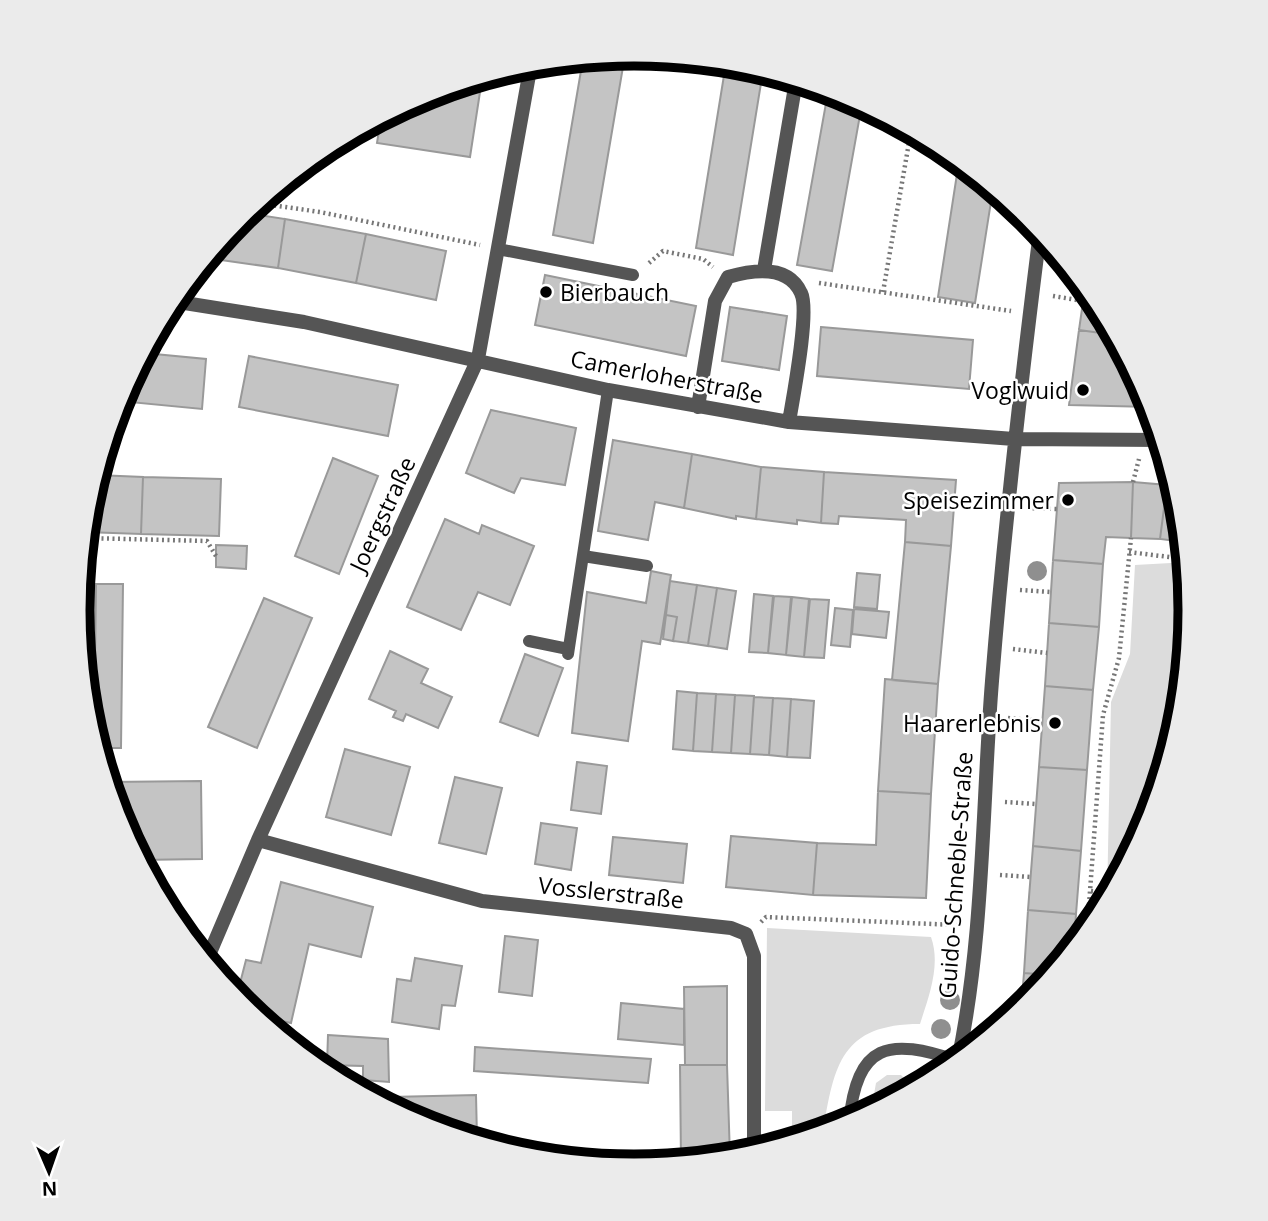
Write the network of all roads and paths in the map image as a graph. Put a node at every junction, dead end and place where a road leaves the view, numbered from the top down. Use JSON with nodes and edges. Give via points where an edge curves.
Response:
{"nodes":[{"id":1,"x":529,"y":77,"type":"edge"},
{"id":2,"x":794,"y":91,"type":"edge"},
{"id":3,"x":909,"y":141,"type":"edge"},
{"id":4,"x":271,"y":205,"type":"edge"},
{"id":5,"x":1038,"y":247,"type":"edge"},
{"id":6,"x":498,"y":249,"type":"junction"},
{"id":7,"x":764,"y":270,"type":"junction"},
{"id":8,"x":633,"y":275,"type":"joint"},
{"id":9,"x":729,"y":277,"type":"junction"},
{"id":10,"x":883,"y":292,"type":"junction"},
{"id":11,"x":801,"y":293,"type":"junction"},
{"id":12,"x":1032,"y":293,"type":"junction"},
{"id":13,"x":1081,"y":301,"type":"edge"},
{"id":14,"x":185,"y":303,"type":"edge"},
{"id":15,"x":1030,"y":313,"type":"junction"},
{"id":16,"x":478,"y":359,"type":"junction"},
{"id":17,"x":608,"y":390,"type":"junction"},
{"id":18,"x":698,"y":407,"type":"junction"},
{"id":19,"x":789,"y":422,"type":"junction"},
{"id":20,"x":1014,"y":439,"type":"junction"},
{"id":21,"x":1150,"y":440,"type":"edge"},
{"id":22,"x":1008,"y":507,"type":"junction"},
{"id":23,"x":1057,"y":509,"type":"dead end"},
{"id":24,"x":95,"y":538,"type":"edge"},
{"id":25,"x":1131,"y":538,"type":"dead end"},
{"id":26,"x":1129,"y":552,"type":"junction"},
{"id":27,"x":216,"y":556,"type":"dead end"},
{"id":28,"x":583,"y":556,"type":"junction"},
{"id":29,"x":1175,"y":558,"type":"edge"},
{"id":30,"x":647,"y":566,"type":"dead end"},
{"id":31,"x":1000,"y":589,"type":"junction"},
{"id":32,"x":1051,"y":592,"type":"dead end"},
{"id":33,"x":530,"y":640,"type":"dead end"},
{"id":34,"x":995,"y":647,"type":"junction"},
{"id":35,"x":1047,"y":653,"type":"dead end"},
{"id":36,"x":989,"y":717,"type":"junction"},
{"id":37,"x":1042,"y":722,"type":"dead end"},
{"id":38,"x":984,"y":801,"type":"junction"},
{"id":39,"x":1036,"y":804,"type":"dead end"},
{"id":40,"x":258,"y":840,"type":"junction"},
{"id":41,"x":979,"y":874,"type":"junction"},
{"id":42,"x":1031,"y":877,"type":"dead end"},
{"id":43,"x":1090,"y":891,"type":"junction"},
{"id":44,"x":1099,"y":892,"type":"edge"},
{"id":45,"x":1089,"y":909,"type":"edge"},
{"id":46,"x":975,"y":926,"type":"junction"},
{"id":47,"x":746,"y":934,"type":"junction"},
{"id":48,"x":210,"y":952,"type":"edge"},
{"id":49,"x":961,"y":1045,"type":"edge"},
{"id":50,"x":945,"y":1057,"type":"edge"},
{"id":51,"x":852,"y":1109,"type":"edge"},
{"id":52,"x":754,"y":1141,"type":"edge"}],
"edges":[{"from":1,"to":6,"type":"street","name":"Joergstraße"},
{"from":2,"to":7,"type":"street"},
{"from":3,"to":10,"type":"path"},
{"from":4,"to":6,"type":"path"},
{"from":5,"to":12,"type":"street","name":"Guido-Schneble-Straße"},
{"from":6,"to":8,"type":"lane"},
{"from":6,"to":16,"type":"street","name":"Joergstraße"},
{"from":7,"to":9,"type":"street"},
{"from":7,"to":11,"type":"street","via":[[785,276]]},
{"from":8,"to":9,"type":"path","via":[[663,251],[703,259]]},
{"from":9,"to":18,"type":"street","via":[[715,301]]},
{"from":10,"to":11,"type":"path","via":[[817,282]]},
{"from":10,"to":15,"type":"path"},
{"from":11,"to":19,"type":"street","via":[[803,314]]},
{"from":12,"to":13,"type":"path"},
{"from":12,"to":15,"type":"street","name":"Guido-Schneble-Straße"},
{"from":14,"to":16,"type":"street","name":"Camerloherstraße","via":[[304,322]]},
{"from":15,"to":20,"type":"street","name":"Guido-Schneble-Straße"},
{"from":16,"to":17,"type":"street","name":"Camerloherstraße"},
{"from":16,"to":40,"type":"street","name":"Joergstraße"},
{"from":17,"to":18,"type":"street","name":"Camerloherstraße"},
{"from":17,"to":28,"type":"lane"},
{"from":18,"to":19,"type":"street","name":"Camerloherstraße"},
{"from":19,"to":20,"type":"street","name":"Camerloherstraße"},
{"from":20,"to":21,"type":"street","name":"Camerloherstraße"},
{"from":20,"to":22,"type":"street","name":"Guido-Schneble-Straße"},
{"from":22,"to":23,"type":"path"},
{"from":22,"to":31,"type":"street","name":"Guido-Schneble-Straße"},
{"from":24,"to":27,"type":"path","via":[[206,541]]},
{"from":25,"to":26,"type":"path"},
{"from":26,"to":29,"type":"path"},
{"from":26,"to":43,"type":"path","via":[[1119,658],[1102,715]]},
{"from":28,"to":30,"type":"lane"},
{"from":28,"to":33,"type":"lane","via":[[568,651]]},
{"from":31,"to":32,"type":"path"},
{"from":31,"to":34,"type":"street","name":"Guido-Schneble-Straße"},
{"from":34,"to":35,"type":"path"},
{"from":34,"to":36,"type":"street","name":"Guido-Schneble-Straße"},
{"from":36,"to":37,"type":"path"},
{"from":36,"to":38,"type":"street","name":"Guido-Schneble-Straße"},
{"from":38,"to":39,"type":"path"},
{"from":38,"to":41,"type":"street","name":"Guido-Schneble-Straße"},
{"from":40,"to":47,"type":"street","name":"Vosslerstraße","via":[[482,901],[731,928]]},
{"from":40,"to":48,"type":"street","name":"Joergstraße"},
{"from":41,"to":42,"type":"path"},
{"from":41,"to":46,"type":"street","name":"Guido-Schneble-Straße"},
{"from":43,"to":44,"type":"path"},
{"from":43,"to":45,"type":"path"},
{"from":46,"to":47,"type":"path","via":[[766,917]]},
{"from":46,"to":49,"type":"street","name":"Guido-Schneble-Straße","via":[[972,995]]},
{"from":47,"to":52,"type":"street","via":[[754,956]]},
{"from":50,"to":51,"type":"lane","via":[[923,1049],[890,1049],[868,1059],[858,1077]]}]}
